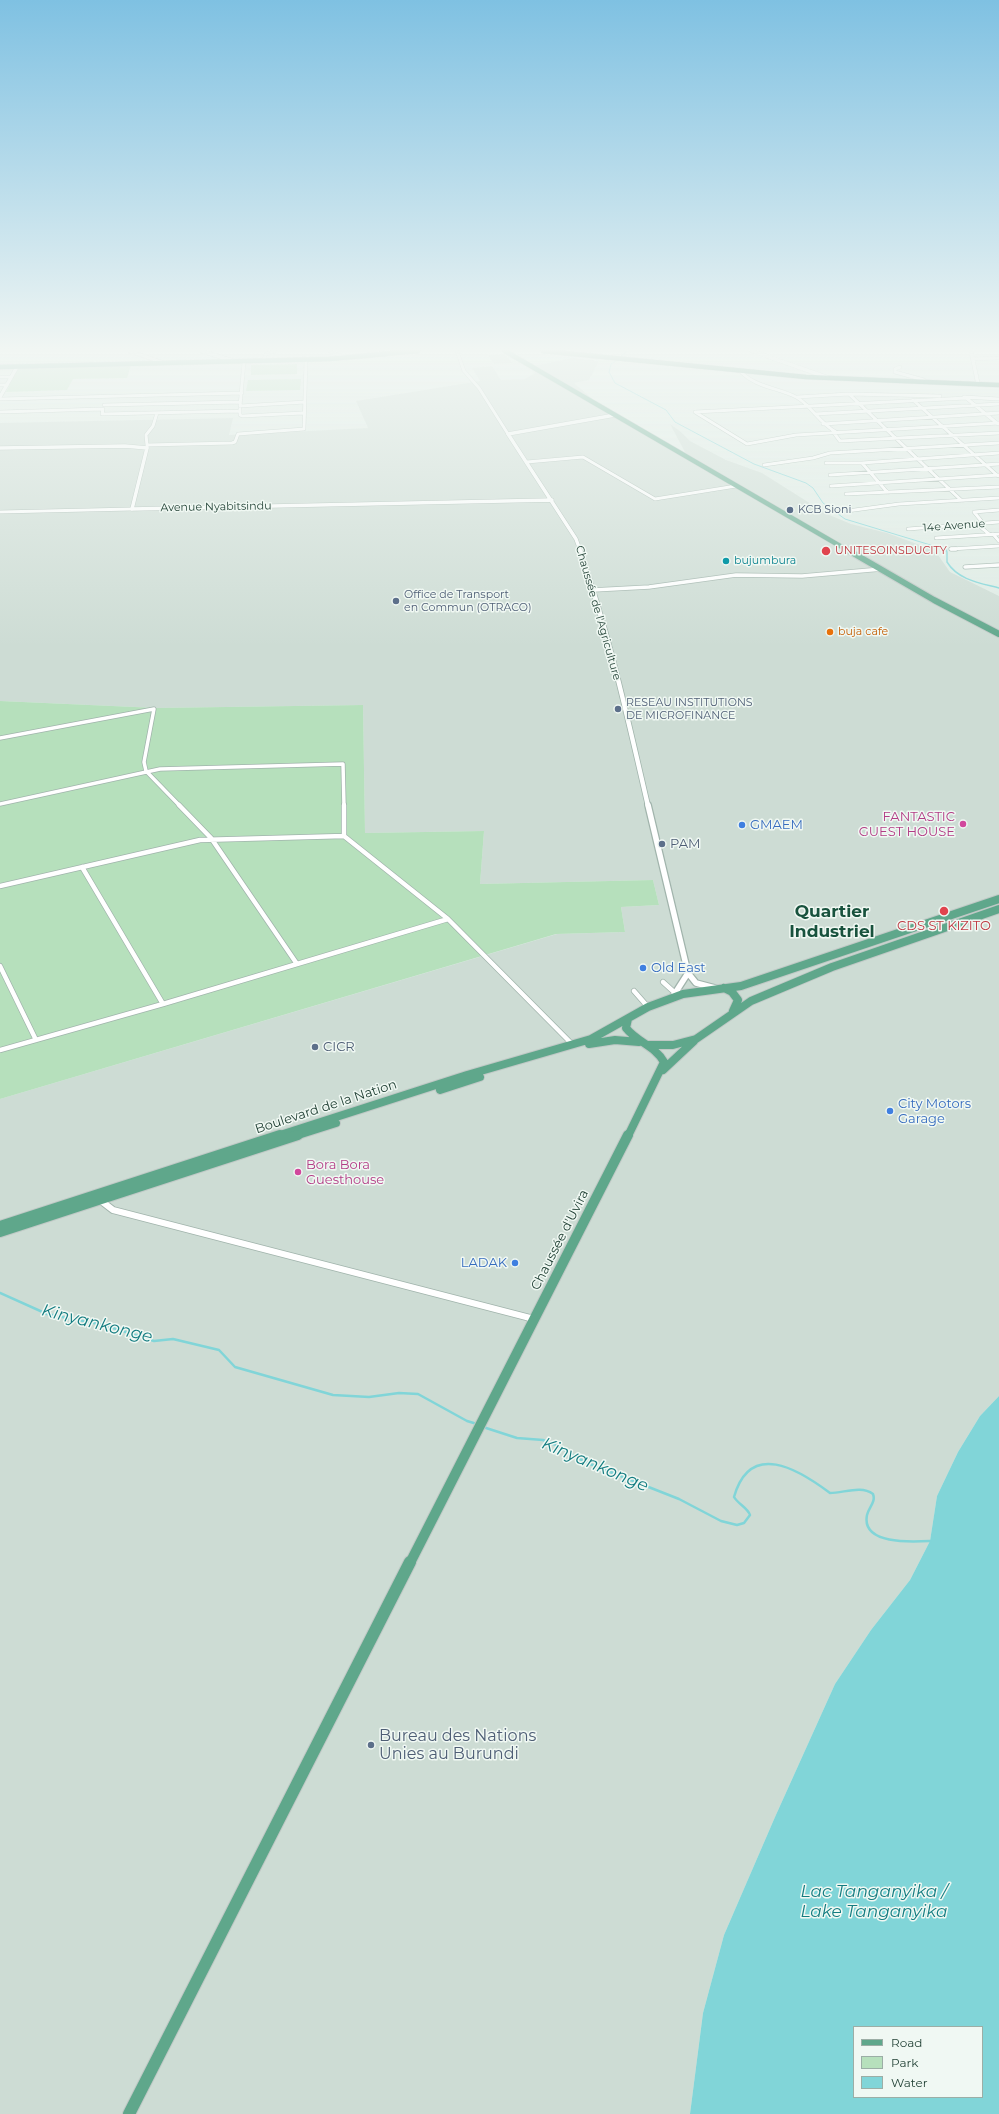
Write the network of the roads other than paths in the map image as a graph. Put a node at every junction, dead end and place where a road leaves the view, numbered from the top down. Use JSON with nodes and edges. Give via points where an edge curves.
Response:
{"nodes":[{"id":1,"x":907,"y":449,"type":"edge"},
{"id":2,"x":146,"y":450,"type":"edge"},
{"id":3,"x":519,"y":450,"type":"edge"},
{"id":4,"x":673,"y":450,"type":"edge"},
{"id":5,"x":894,"y":450,"type":"edge"},
{"id":6,"x":967,"y":450,"type":"edge"},
{"id":7,"x":999,"y":454,"type":"edge"},
{"id":8,"x":972,"y":455,"type":"junction"},
{"id":9,"x":917,"y":459,"type":"junction"},
{"id":10,"x":527,"y":462,"type":"junction"},
{"id":11,"x":863,"y":462,"type":"junction"},
{"id":12,"x":826,"y":463,"type":"dead end"},
{"id":13,"x":999,"y":464,"type":"edge"},
{"id":14,"x":764,"y":465,"type":"dead end"},
{"id":15,"x":986,"y":465,"type":"junction"},
{"id":16,"x":928,"y":469,"type":"junction"},
{"id":17,"x":870,"y":473,"type":"junction"},
{"id":18,"x":830,"y":475,"type":"dead end"},
{"id":19,"x":999,"y":476,"type":"edge"},
{"id":20,"x":938,"y":479,"type":"junction"},
{"id":21,"x":878,"y":483,"type":"junction"},
{"id":22,"x":736,"y":486,"type":"junction"},
{"id":23,"x":831,"y":486,"type":"dead end"},
{"id":24,"x":999,"y":487,"type":"edge"},
{"id":25,"x":950,"y":489,"type":"junction"},
{"id":26,"x":888,"y":493,"type":"junction"},
{"id":27,"x":846,"y":494,"type":"dead end"},
{"id":28,"x":999,"y":498,"type":"edge"},
{"id":29,"x":552,"y":500,"type":"junction"},
{"id":30,"x":962,"y":500,"type":"junction"},
{"id":31,"x":132,"y":509,"type":"junction"},
{"id":32,"x":999,"y":510,"type":"edge"},
{"id":33,"x":847,"y":511,"type":"dead end"},
{"id":34,"x":0,"y":512,"type":"edge"},
{"id":35,"x":999,"y":522,"type":"edge"},
{"id":36,"x":982,"y":523,"type":"junction"},
{"id":37,"x":977,"y":524,"type":"junction"},
{"id":38,"x":931,"y":526,"type":"dead end"},
{"id":39,"x":908,"y":529,"type":"dead end"},
{"id":40,"x":991,"y":534,"type":"junction"},
{"id":41,"x":999,"y":534,"type":"edge"},
{"id":42,"x":936,"y":538,"type":"dead end"},
{"id":43,"x":999,"y":540,"type":"edge"},
{"id":44,"x":999,"y":546,"type":"edge"},
{"id":45,"x":951,"y":549,"type":"dead end"},
{"id":46,"x":999,"y":565,"type":"edge"},
{"id":47,"x":965,"y":567,"type":"dead end"},
{"id":48,"x":882,"y":570,"type":"junction"},
{"id":49,"x":593,"y":590,"type":"junction"},
{"id":50,"x":961,"y":616,"type":"junction"},
{"id":51,"x":999,"y":634,"type":"edge"},
{"id":52,"x":999,"y":638,"type":"edge"},
{"id":53,"x":0,"y":738,"type":"edge"},
{"id":54,"x":146,"y":771,"type":"junction"},
{"id":55,"x":0,"y":804,"type":"edge"},
{"id":56,"x":344,"y":836,"type":"junction"},
{"id":57,"x":210,"y":838,"type":"junction"},
{"id":58,"x":82,"y":867,"type":"junction"},
{"id":59,"x":0,"y":886,"type":"edge"},
{"id":60,"x":999,"y":899,"type":"edge"},
{"id":61,"x":999,"y":909,"type":"edge"},
{"id":62,"x":448,"y":919,"type":"junction"},
{"id":63,"x":934,"y":921,"type":"junction"},
{"id":64,"x":944,"y":928,"type":"junction"},
{"id":65,"x":297,"y":964,"type":"junction"},
{"id":66,"x":0,"y":966,"type":"edge"},
{"id":67,"x":688,"y":974,"type":"junction"},
{"id":68,"x":663,"y":982,"type":"dead end"},
{"id":69,"x":716,"y":988,"type":"junction"},
{"id":70,"x":724,"y":988,"type":"junction"},
{"id":71,"x":634,"y":991,"type":"dead end"},
{"id":72,"x":673,"y":995,"type":"junction"},
{"id":73,"x":163,"y":1004,"type":"junction"},
{"id":74,"x":648,"y":1008,"type":"junction"},
{"id":75,"x":733,"y":1012,"type":"junction"},
{"id":76,"x":628,"y":1019,"type":"junction"},
{"id":77,"x":696,"y":1039,"type":"junction"},
{"id":78,"x":36,"y":1040,"type":"junction"},
{"id":79,"x":578,"y":1044,"type":"junction"},
{"id":80,"x":645,"y":1044,"type":"junction"},
{"id":81,"x":0,"y":1050,"type":"edge"},
{"id":82,"x":660,"y":1072,"type":"junction"},
{"id":83,"x":98,"y":1198,"type":"junction"},
{"id":84,"x":0,"y":1226,"type":"edge"},
{"id":85,"x":0,"y":1232,"type":"edge"},
{"id":86,"x":534,"y":1318,"type":"junction"},
{"id":87,"x":128,"y":2114,"type":"edge"}],
"edges":[{"from":1,"to":9,"type":"street"},
{"from":2,"to":31,"type":"street"},
{"from":3,"to":10,"type":"street","name":"Chaussée de l'Agriculture"},
{"from":4,"to":22,"type":"main road"},
{"from":5,"to":14,"type":"street","via":[[830,453],[814,458]]},
{"from":6,"to":8,"type":"street"},
{"from":7,"to":8,"type":"street"},
{"from":8,"to":9,"type":"street"},
{"from":8,"to":15,"type":"street"},
{"from":9,"to":11,"type":"street"},
{"from":9,"to":16,"type":"street"},
{"from":10,"to":22,"type":"street","via":[[583,457],[655,499]]},
{"from":10,"to":29,"type":"street","name":"Chaussée de l'Agriculture"},
{"from":11,"to":12,"type":"street"},
{"from":11,"to":17,"type":"street"},
{"from":13,"to":15,"type":"street"},
{"from":15,"to":16,"type":"street"},
{"from":15,"to":19,"type":"street"},
{"from":16,"to":17,"type":"street"},
{"from":16,"to":20,"type":"street"},
{"from":17,"to":18,"type":"street"},
{"from":17,"to":21,"type":"street"},
{"from":19,"to":20,"type":"street"},
{"from":20,"to":21,"type":"street"},
{"from":20,"to":25,"type":"street"},
{"from":21,"to":23,"type":"street"},
{"from":21,"to":26,"type":"street"},
{"from":22,"to":48,"type":"main road"},
{"from":24,"to":25,"type":"street"},
{"from":25,"to":26,"type":"street"},
{"from":25,"to":30,"type":"street"},
{"from":26,"to":27,"type":"street"},
{"from":28,"to":30,"type":"street"},
{"from":29,"to":31,"type":"street","name":"Avenue Nyabitsindu"},
{"from":29,"to":49,"type":"street","name":"Chaussée de l'Agriculture","via":[[576,539]]},
{"from":30,"to":33,"type":"street","via":[[899,504]]},
{"from":31,"to":34,"type":"street","name":"Avenue Nyabitsindu"},
{"from":32,"to":36,"type":"street","via":[[974,512]]},
{"from":35,"to":36,"type":"street","name":"14e Avenue"},
{"from":36,"to":37,"type":"street","name":"14e Avenue"},
{"from":36,"to":38,"type":"street"},
{"from":37,"to":39,"type":"street","name":"14e Avenue"},
{"from":37,"to":40,"type":"street"},
{"from":40,"to":41,"type":"street"},
{"from":40,"to":42,"type":"street"},
{"from":40,"to":43,"type":"street"},
{"from":44,"to":45,"type":"street"},
{"from":46,"to":47,"type":"street"},
{"from":48,"to":49,"type":"street","via":[[802,576],[736,575],[649,587]]},
{"from":48,"to":50,"type":"main road","via":[[934,600],[944,609]]},
{"from":49,"to":67,"type":"street","name":"Chaussée de l'Agriculture","via":[[623,700]]},
{"from":50,"to":51,"type":"main road"},
{"from":50,"to":52,"type":"main road"},
{"from":53,"to":54,"type":"street","via":[[154,709],[144,762]]},
{"from":54,"to":55,"type":"street"},
{"from":54,"to":56,"type":"street","via":[[170,768],[343,764]]},
{"from":54,"to":57,"type":"street"},
{"from":56,"to":57,"type":"street"},
{"from":56,"to":62,"type":"street"},
{"from":57,"to":58,"type":"street"},
{"from":57,"to":65,"type":"street"},
{"from":58,"to":59,"type":"street"},
{"from":58,"to":73,"type":"street"},
{"from":60,"to":63,"type":"main road","name":"Boulevard de la Nation"},
{"from":61,"to":64,"type":"main road"},
{"from":62,"to":65,"type":"street"},
{"from":62,"to":79,"type":"street"},
{"from":63,"to":64,"type":"main road"},
{"from":63,"to":70,"type":"main road","name":"Boulevard de la Nation","via":[[764,979]]},
{"from":64,"to":75,"type":"main road","via":[[826,970],[751,1001]]},
{"from":65,"to":73,"type":"street"},
{"from":66,"to":78,"type":"street"},
{"from":67,"to":69,"type":"street","via":[[696,983]]},
{"from":67,"to":72,"type":"street"},
{"from":68,"to":72,"type":"street"},
{"from":69,"to":70,"type":"main road","name":"Boulevard de la Nation"},
{"from":69,"to":72,"type":"main road","name":"Boulevard de la Nation"},
{"from":70,"to":75,"type":"main road","via":[[732,992],[738,1000]]},
{"from":71,"to":74,"type":"street"},
{"from":72,"to":74,"type":"main road","name":"Boulevard de la Nation"},
{"from":73,"to":78,"type":"street"},
{"from":74,"to":76,"type":"main road","name":"Boulevard de la Nation"},
{"from":75,"to":77,"type":"main road"},
{"from":76,"to":79,"type":"main road","name":"Boulevard de la Nation"},
{"from":76,"to":80,"type":"main road","via":[[626,1028]]},
{"from":77,"to":80,"type":"main road","name":"Boulevard de la Nation","via":[[673,1045]]},
{"from":77,"to":82,"type":"main road"},
{"from":78,"to":81,"type":"street"},
{"from":79,"to":80,"type":"main road","name":"Boulevard de la Nation","via":[[614,1040]]},
{"from":79,"to":83,"type":"main road","name":"Boulevard de la Nation"},
{"from":80,"to":82,"type":"main road","via":[[662,1057],[664,1062]]},
{"from":82,"to":86,"type":"main road","name":"Chaussée d'Uvira"},
{"from":83,"to":84,"type":"main road","name":"Boulevard de la Nation"},
{"from":83,"to":85,"type":"main road","name":"Boulevard de la Nation"},
{"from":83,"to":86,"type":"street","via":[[112,1210]]},
{"from":86,"to":87,"type":"main road","name":"Chaussée d'Uvira"}]}
